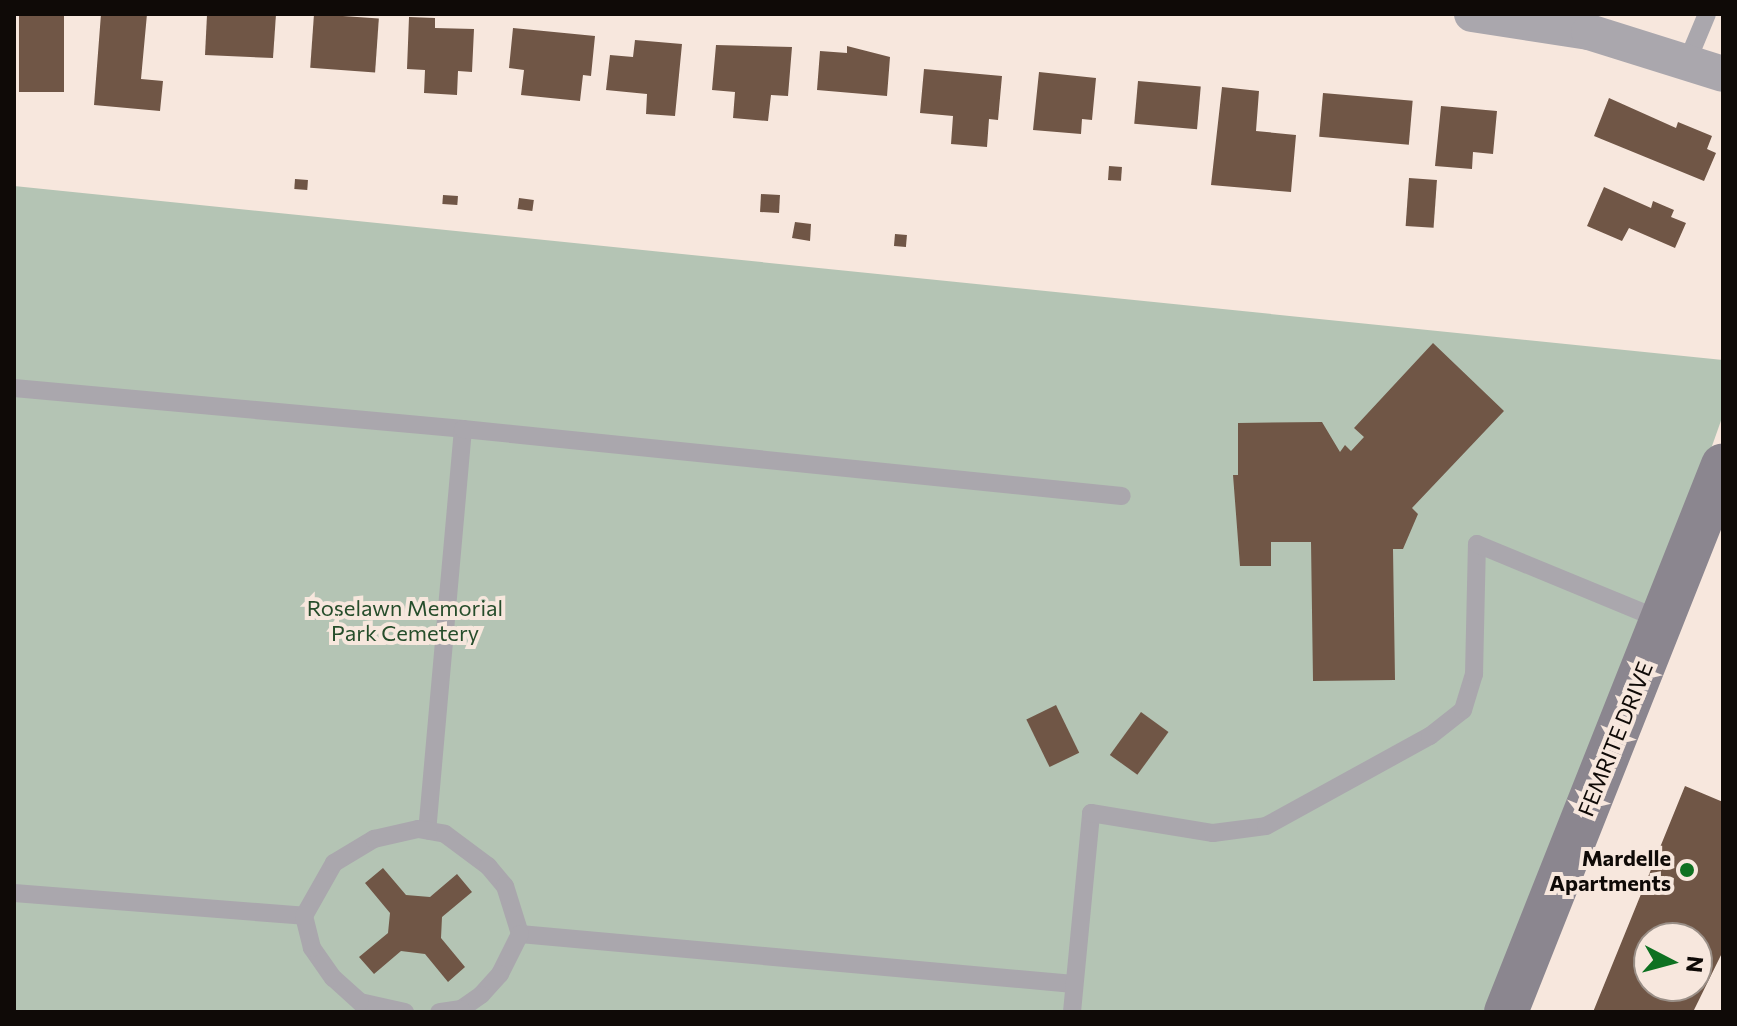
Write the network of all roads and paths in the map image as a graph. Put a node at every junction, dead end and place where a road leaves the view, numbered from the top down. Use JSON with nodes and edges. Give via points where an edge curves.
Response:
{"nodes":[{"id":1,"x":1472,"y":14,"type":"edge"},
{"id":2,"x":1707,"y":14,"type":"edge"},
{"id":3,"x":1687,"y":62,"type":"junction"},
{"id":4,"x":1723,"y":74,"type":"edge"},
{"id":5,"x":14,"y":388,"type":"edge"},
{"id":6,"x":463,"y":429,"type":"junction"},
{"id":7,"x":1723,"y":465,"type":"edge"},
{"id":8,"x":1122,"y":496,"type":"dead end"},
{"id":9,"x":1662,"y":621,"type":"junction"},
{"id":10,"x":427,"y":830,"type":"junction"},
{"id":11,"x":14,"y":893,"type":"edge"},
{"id":12,"x":304,"y":916,"type":"junction"},
{"id":13,"x":520,"y":934,"type":"junction"},
{"id":14,"x":1074,"y":984,"type":"junction"},
{"id":15,"x":405,"y":1012,"type":"edge"},
{"id":16,"x":439,"y":1012,"type":"edge"},
{"id":17,"x":1072,"y":1012,"type":"edge"},
{"id":18,"x":1506,"y":1012,"type":"edge"}],
"edges":[{"from":1,"to":3,"type":"street","via":[[1589,32]]},
{"from":2,"to":3,"type":"lane"},
{"from":3,"to":4,"type":"street"},
{"from":5,"to":6,"type":"lane"},
{"from":6,"to":8,"type":"lane"},
{"from":6,"to":10,"type":"lane"},
{"from":7,"to":9,"type":"street","name":"FEMRITE DRIVE"},
{"from":9,"to":14,"type":"lane","via":[[1477,544],[1474,674],[1463,710],[1430,736],[1266,826],[1213,833],[1091,813]]},
{"from":9,"to":18,"type":"street","name":"FEMRITE DRIVE"},
{"from":10,"to":12,"type":"lane","via":[[397,830],[334,863]]},
{"from":10,"to":13,"type":"lane","via":[[455,840],[488,866],[505,886]]},
{"from":11,"to":12,"type":"lane"},
{"from":12,"to":15,"type":"lane","via":[[312,948],[333,978],[360,1002]]},
{"from":13,"to":14,"type":"lane"},
{"from":13,"to":16,"type":"lane","via":[[500,974],[481,995],[461,1009]]},
{"from":14,"to":17,"type":"lane"}]}
